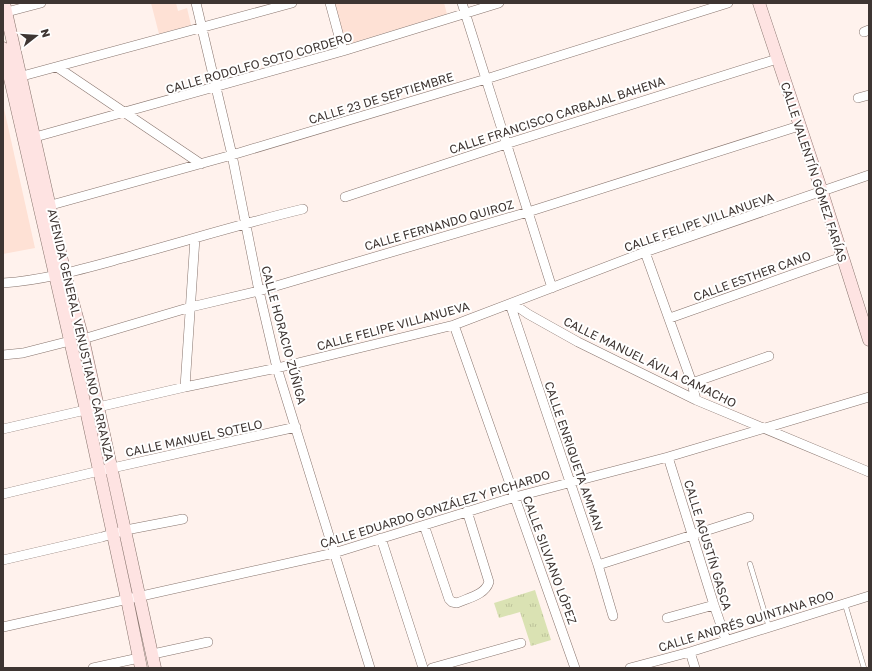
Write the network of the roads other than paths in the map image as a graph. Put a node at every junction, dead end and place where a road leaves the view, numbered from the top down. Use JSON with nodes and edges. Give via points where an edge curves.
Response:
{"nodes":[{"id":1,"x":41,"y":3,"type":"edge"},
{"id":2,"x":196,"y":3,"type":"edge"},
{"id":3,"x":292,"y":3,"type":"edge"},
{"id":4,"x":330,"y":3,"type":"edge"},
{"id":5,"x":462,"y":3,"type":"edge"},
{"id":6,"x":499,"y":3,"type":"edge"},
{"id":7,"x":728,"y":3,"type":"edge"},
{"id":8,"x":759,"y":3,"type":"edge"},
{"id":9,"x":5,"y":10,"type":"edge"},
{"id":10,"x":466,"y":14,"type":"junction"},
{"id":11,"x":202,"y":27,"type":"junction"},
{"id":12,"x":3,"y":48,"type":"edge"},
{"id":13,"x":343,"y":51,"type":"junction"},
{"id":14,"x":777,"y":59,"type":"junction"},
{"id":15,"x":57,"y":67,"type":"junction"},
{"id":16,"x":15,"y":78,"type":"junction"},
{"id":17,"x":486,"y":79,"type":"junction"},
{"id":18,"x":216,"y":88,"type":"junction"},
{"id":19,"x":869,"y":95,"type":"edge"},
{"id":20,"x":858,"y":98,"type":"dead end"},
{"id":21,"x":126,"y":113,"type":"junction"},
{"id":22,"x":799,"y":126,"type":"junction"},
{"id":23,"x":29,"y":139,"type":"junction"},
{"id":24,"x":506,"y":144,"type":"junction"},
{"id":25,"x":232,"y":155,"type":"junction"},
{"id":26,"x":201,"y":164,"type":"junction"},
{"id":27,"x":869,"y":176,"type":"edge"},
{"id":28,"x":822,"y":192,"type":"junction"},
{"id":29,"x":345,"y":197,"type":"dead end"},
{"id":30,"x":44,"y":207,"type":"junction"},
{"id":31,"x":303,"y":209,"type":"dead end"},
{"id":32,"x":528,"y":212,"type":"junction"},
{"id":33,"x":244,"y":223,"type":"junction"},
{"id":34,"x":195,"y":238,"type":"junction"},
{"id":35,"x":645,"y":252,"type":"junction"},
{"id":36,"x":842,"y":257,"type":"junction"},
{"id":37,"x":60,"y":275,"type":"junction"},
{"id":38,"x":3,"y":283,"type":"edge"},
{"id":39,"x":552,"y":288,"type":"junction"},
{"id":40,"x":259,"y":291,"type":"junction"},
{"id":41,"x":511,"y":304,"type":"junction"},
{"id":42,"x":190,"y":307,"type":"junction"},
{"id":43,"x":670,"y":318,"type":"junction"},
{"id":44,"x":454,"y":324,"type":"junction"},
{"id":45,"x":868,"y":335,"type":"edge"},
{"id":46,"x":83,"y":339,"type":"junction"},
{"id":47,"x":70,"y":341,"type":"junction"},
{"id":48,"x":3,"y":355,"type":"edge"},
{"id":49,"x":769,"y":356,"type":"dead end"},
{"id":50,"x":277,"y":368,"type":"junction"},
{"id":51,"x":692,"y":383,"type":"junction"},
{"id":52,"x":185,"y":387,"type":"junction"},
{"id":53,"x":869,"y":397,"type":"edge"},
{"id":54,"x":696,"y":400,"type":"junction"},
{"id":55,"x":98,"y":407,"type":"junction"},
{"id":56,"x":86,"y":410,"type":"junction"},
{"id":57,"x":296,"y":427,"type":"junction"},
{"id":58,"x":5,"y":428,"type":"edge"},
{"id":59,"x":765,"y":429,"type":"junction"},
{"id":60,"x":668,"y":456,"type":"junction"},
{"id":61,"x":112,"y":468,"type":"junction"},
{"id":62,"x":99,"y":471,"type":"junction"},
{"id":63,"x":869,"y":472,"type":"edge"},
{"id":64,"x":570,"y":482,"type":"junction"},
{"id":65,"x":3,"y":494,"type":"edge"},
{"id":66,"x":515,"y":497,"type":"junction"},
{"id":67,"x":467,"y":511,"type":"junction"},
{"id":68,"x":749,"y":517,"type":"dead end"},
{"id":69,"x":184,"y":519,"type":"dead end"},
{"id":70,"x":424,"y":525,"type":"junction"},
{"id":71,"x":126,"y":530,"type":"junction"},
{"id":72,"x":113,"y":534,"type":"junction"},
{"id":73,"x":692,"y":535,"type":"junction"},
{"id":74,"x":381,"y":538,"type":"junction"},
{"id":75,"x":334,"y":553,"type":"junction"},
{"id":76,"x":3,"y":560,"type":"edge"},
{"id":77,"x":750,"y":564,"type":"dead end"},
{"id":78,"x":598,"y":565,"type":"junction"},
{"id":79,"x":140,"y":596,"type":"junction"},
{"id":80,"x":869,"y":596,"type":"edge"},
{"id":81,"x":127,"y":599,"type":"junction"},
{"id":82,"x":845,"y":604,"type":"junction"},
{"id":83,"x":714,"y":605,"type":"junction"},
{"id":84,"x":613,"y":616,"type":"dead end"},
{"id":85,"x":668,"y":618,"type":"dead end"},
{"id":86,"x":3,"y":627,"type":"edge"},
{"id":87,"x":769,"y":627,"type":"junction"},
{"id":88,"x":726,"y":640,"type":"junction"},
{"id":89,"x":208,"y":642,"type":"dead end"},
{"id":90,"x":521,"y":643,"type":"dead end"},
{"id":91,"x":690,"y":652,"type":"junction"},
{"id":92,"x":153,"y":654,"type":"junction"},
{"id":93,"x":140,"y":663,"type":"edge"},
{"id":94,"x":93,"y":668,"type":"edge"},
{"id":95,"x":156,"y":668,"type":"edge"},
{"id":96,"x":370,"y":668,"type":"edge"},
{"id":97,"x":423,"y":668,"type":"edge"},
{"id":98,"x":432,"y":668,"type":"edge"},
{"id":99,"x":575,"y":668,"type":"edge"},
{"id":100,"x":630,"y":668,"type":"edge"},
{"id":101,"x":695,"y":668,"type":"edge"},
{"id":102,"x":864,"y":668,"type":"edge"}],
"edges":[{"from":1,"to":9,"type":"street"},
{"from":2,"to":11,"type":"street","name":"CALLE HORACIO ZÚÑIGA"},
{"from":3,"to":11,"type":"street"},
{"from":4,"to":13,"type":"street"},
{"from":5,"to":10,"type":"street"},
{"from":6,"to":10,"type":"street","name":"CALLE RODOLFO SOTO CORDERO"},
{"from":7,"to":17,"type":"street","name":"CALLE 23 DE SEPTIEMBRE"},
{"from":8,"to":14,"type":"main road","name":"CALLE VALENTÍN GÓMEZ FARÍAS"},
{"from":9,"to":16,"type":"main road","name":"AVENIDA GENERAL VENUSTIANO CARRANZA"},
{"from":10,"to":13,"type":"street","name":"CALLE RODOLFO SOTO CORDERO"},
{"from":10,"to":17,"type":"street"},
{"from":11,"to":15,"type":"street"},
{"from":11,"to":18,"type":"street","name":"CALLE HORACIO ZÚÑIGA"},
{"from":12,"to":16,"type":"main road","name":"AVENIDA GENERAL VENUSTIANO CARRANZA"},
{"from":13,"to":18,"type":"street","name":"CALLE RODOLFO SOTO CORDERO"},
{"from":14,"to":22,"type":"main road","name":"CALLE VALENTÍN GÓMEZ FARÍAS"},
{"from":14,"to":24,"type":"street","name":"CALLE FRANCISCO CARBAJAL BAHENA"},
{"from":15,"to":16,"type":"street"},
{"from":15,"to":21,"type":"street"},
{"from":16,"to":23,"type":"main road","name":"AVENIDA GENERAL VENUSTIANO CARRANZA"},
{"from":17,"to":24,"type":"street"},
{"from":17,"to":25,"type":"street","name":"CALLE 23 DE SEPTIEMBRE"},
{"from":18,"to":21,"type":"street","name":"CALLE RODOLFO SOTO CORDERO"},
{"from":18,"to":25,"type":"street","name":"CALLE HORACIO ZÚÑIGA"},
{"from":19,"to":20,"type":"street"},
{"from":21,"to":23,"type":"street","name":"CALLE RODOLFO SOTO CORDERO"},
{"from":21,"to":26,"type":"street"},
{"from":22,"to":28,"type":"main road","name":"CALLE VALENTÍN GÓMEZ FARÍAS"},
{"from":22,"to":32,"type":"street","name":"CALLE FERNANDO QUIROZ"},
{"from":23,"to":30,"type":"main road","name":"AVENIDA GENERAL VENUSTIANO CARRANZA"},
{"from":24,"to":29,"type":"street","name":"CALLE FRANCISCO CARBAJAL BAHENA"},
{"from":24,"to":32,"type":"street"},
{"from":25,"to":26,"type":"street","name":"CALLE 23 DE SEPTIEMBRE"},
{"from":25,"to":33,"type":"street","name":"CALLE HORACIO ZÚÑIGA"},
{"from":26,"to":30,"type":"street","name":"CALLE 23 DE SEPTIEMBRE"},
{"from":27,"to":28,"type":"street","name":"CALLE FELIPE VILLANUEVA"},
{"from":28,"to":35,"type":"street","name":"CALLE FELIPE VILLANUEVA"},
{"from":28,"to":36,"type":"main road","name":"CALLE VALENTÍN GÓMEZ FARÍAS"},
{"from":30,"to":37,"type":"main road","name":"AVENIDA GENERAL VENUSTIANO CARRANZA"},
{"from":31,"to":33,"type":"street"},
{"from":32,"to":39,"type":"street"},
{"from":32,"to":40,"type":"street","name":"CALLE FERNANDO QUIROZ"},
{"from":33,"to":34,"type":"street"},
{"from":33,"to":40,"type":"street","name":"CALLE HORACIO ZÚÑIGA"},
{"from":34,"to":37,"type":"street"},
{"from":34,"to":42,"type":"street"},
{"from":35,"to":39,"type":"street","name":"CALLE FELIPE VILLANUEVA"},
{"from":35,"to":43,"type":"street"},
{"from":36,"to":43,"type":"street","name":"CALLE ESTHER CANO"},
{"from":36,"to":45,"type":"main road","name":"CALLE VALENTÍN GÓMEZ FARÍAS"},
{"from":37,"to":38,"type":"street"},
{"from":37,"to":46,"type":"main road","name":"AVENIDA GENERAL VENUSTIANO CARRANZA"},
{"from":37,"to":47,"type":"main road","name":"AVENIDA GENERAL VENUSTIANO CARRANZA"},
{"from":39,"to":41,"type":"street","name":"CALLE FELIPE VILLANUEVA"},
{"from":40,"to":42,"type":"street","name":"CALLE FERNANDO QUIROZ"},
{"from":40,"to":50,"type":"street","name":"CALLE HORACIO ZÚÑIGA"},
{"from":41,"to":44,"type":"street","name":"CALLE FELIPE VILLANUEVA"},
{"from":41,"to":54,"type":"street","name":"CALLE MANUEL ÁVILA CAMACHO","via":[[578,342]]},
{"from":41,"to":64,"type":"street","name":"CALLE ENRIQUETA AMMAN"},
{"from":42,"to":46,"type":"street","name":"CALLE FERNANDO QUIROZ"},
{"from":42,"to":52,"type":"street"},
{"from":43,"to":51,"type":"street"},
{"from":44,"to":50,"type":"street","name":"CALLE FELIPE VILLANUEVA"},
{"from":44,"to":66,"type":"street","name":"CALLE SILVIANO LÓPEZ"},
{"from":46,"to":55,"type":"main road","name":"AVENIDA GENERAL VENUSTIANO CARRANZA"},
{"from":47,"to":48,"type":"street","via":[[23,353]]},
{"from":47,"to":56,"type":"main road","name":"AVENIDA GENERAL VENUSTIANO CARRANZA"},
{"from":49,"to":51,"type":"street"},
{"from":50,"to":52,"type":"street","name":"CALLE FELIPE VILLANUEVA"},
{"from":50,"to":57,"type":"street","name":"CALLE HORACIO ZÚÑIGA"},
{"from":51,"to":54,"type":"street"},
{"from":52,"to":55,"type":"street","name":"CALLE FELIPE VILLANUEVA"},
{"from":53,"to":59,"type":"street","name":"CALLE EDUARDO GONZÁLEZ Y PICHARDO"},
{"from":54,"to":59,"type":"street","name":"CALLE MANUEL ÁVILA CAMACHO"},
{"from":55,"to":56,"type":"street","name":"CALLE FELIPE VILLANUEVA"},
{"from":55,"to":61,"type":"main road","name":"AVENIDA GENERAL VENUSTIANO CARRANZA"},
{"from":56,"to":58,"type":"street","name":"CALLE FELIPE VILLANUEVA"},
{"from":56,"to":62,"type":"main road","name":"AVENIDA GENERAL VENUSTIANO CARRANZA"},
{"from":57,"to":61,"type":"street","name":"CALLE MANUEL SOTELO"},
{"from":57,"to":75,"type":"street","name":"CALLE HORACIO ZÚÑIGA"},
{"from":59,"to":60,"type":"street","name":"CALLE EDUARDO GONZÁLEZ Y PICHARDO"},
{"from":59,"to":63,"type":"street","name":"CALLE MANUEL ÁVILA CAMACHO"},
{"from":60,"to":64,"type":"street","name":"CALLE EDUARDO GONZÁLEZ Y PICHARDO"},
{"from":60,"to":73,"type":"street","name":"CALLE AGUSTÍN GASCA"},
{"from":61,"to":62,"type":"street","name":"CALLE MANUEL SOTELO"},
{"from":61,"to":71,"type":"main road","name":"AVENIDA GENERAL VENUSTIANO CARRANZA"},
{"from":62,"to":65,"type":"street","name":"CALLE MANUEL SOTELO"},
{"from":62,"to":72,"type":"main road","name":"AVENIDA GENERAL VENUSTIANO CARRANZA"},
{"from":64,"to":66,"type":"street","name":"CALLE EDUARDO GONZÁLEZ Y PICHARDO"},
{"from":64,"to":78,"type":"street","name":"CALLE ENRIQUETA AMMAN"},
{"from":66,"to":67,"type":"street","name":"CALLE EDUARDO GONZÁLEZ Y PICHARDO"},
{"from":66,"to":99,"type":"street","name":"CALLE SILVIANO LÓPEZ"},
{"from":67,"to":70,"type":"street","name":"CALLE EDUARDO GONZÁLEZ Y PICHARDO"},
{"from":67,"to":70,"type":"street","via":[[490,582],[483,592],[457,603],[449,599]]},
{"from":68,"to":73,"type":"street"},
{"from":69,"to":71,"type":"street"},
{"from":70,"to":74,"type":"street","name":"CALLE EDUARDO GONZÁLEZ Y PICHARDO"},
{"from":71,"to":72,"type":"street"},
{"from":71,"to":79,"type":"main road","name":"AVENIDA GENERAL VENUSTIANO CARRANZA"},
{"from":72,"to":76,"type":"street"},
{"from":72,"to":81,"type":"main road","name":"AVENIDA GENERAL VENUSTIANO CARRANZA"},
{"from":73,"to":78,"type":"street"},
{"from":73,"to":83,"type":"street","name":"CALLE AGUSTÍN GASCA"},
{"from":74,"to":75,"type":"street","name":"CALLE EDUARDO GONZÁLEZ Y PICHARDO"},
{"from":74,"to":97,"type":"street"},
{"from":75,"to":79,"type":"street","name":"CALLE EDUARDO GONZÁLEZ Y PICHARDO"},
{"from":75,"to":96,"type":"street","name":"CALLE HORACIO ZÚÑIGA"},
{"from":77,"to":87,"type":"lane"},
{"from":78,"to":84,"type":"street","name":"CALLE ENRIQUETA AMMAN"},
{"from":79,"to":81,"type":"street","name":"CALLE EDUARDO GONZÁLEZ Y PICHARDO"},
{"from":79,"to":92,"type":"main road","name":"AVENIDA GENERAL VENUSTIANO CARRANZA"},
{"from":80,"to":82,"type":"street","name":"CALLE ANDRÉS QUINTANA ROO"},
{"from":81,"to":86,"type":"street","name":"CALLE EDUARDO GONZÁLEZ Y PICHARDO"},
{"from":81,"to":93,"type":"main road","name":"AVENIDA GENERAL VENUSTIANO CARRANZA"},
{"from":82,"to":87,"type":"street","name":"CALLE ANDRÉS QUINTANA ROO"},
{"from":82,"to":102,"type":"lane"},
{"from":83,"to":85,"type":"street"},
{"from":83,"to":88,"type":"street","name":"CALLE AGUSTÍN GASCA"},
{"from":87,"to":88,"type":"street","name":"CALLE ANDRÉS QUINTANA ROO"},
{"from":88,"to":91,"type":"street","name":"CALLE ANDRÉS QUINTANA ROO"},
{"from":89,"to":92,"type":"street"},
{"from":90,"to":98,"type":"street"},
{"from":91,"to":100,"type":"street","name":"CALLE ANDRÉS QUINTANA ROO"},
{"from":91,"to":101,"type":"street"},
{"from":92,"to":95,"type":"main road","name":"AVENIDA GENERAL VENUSTIANO CARRANZA"},
{"from":93,"to":94,"type":"street"}]}
